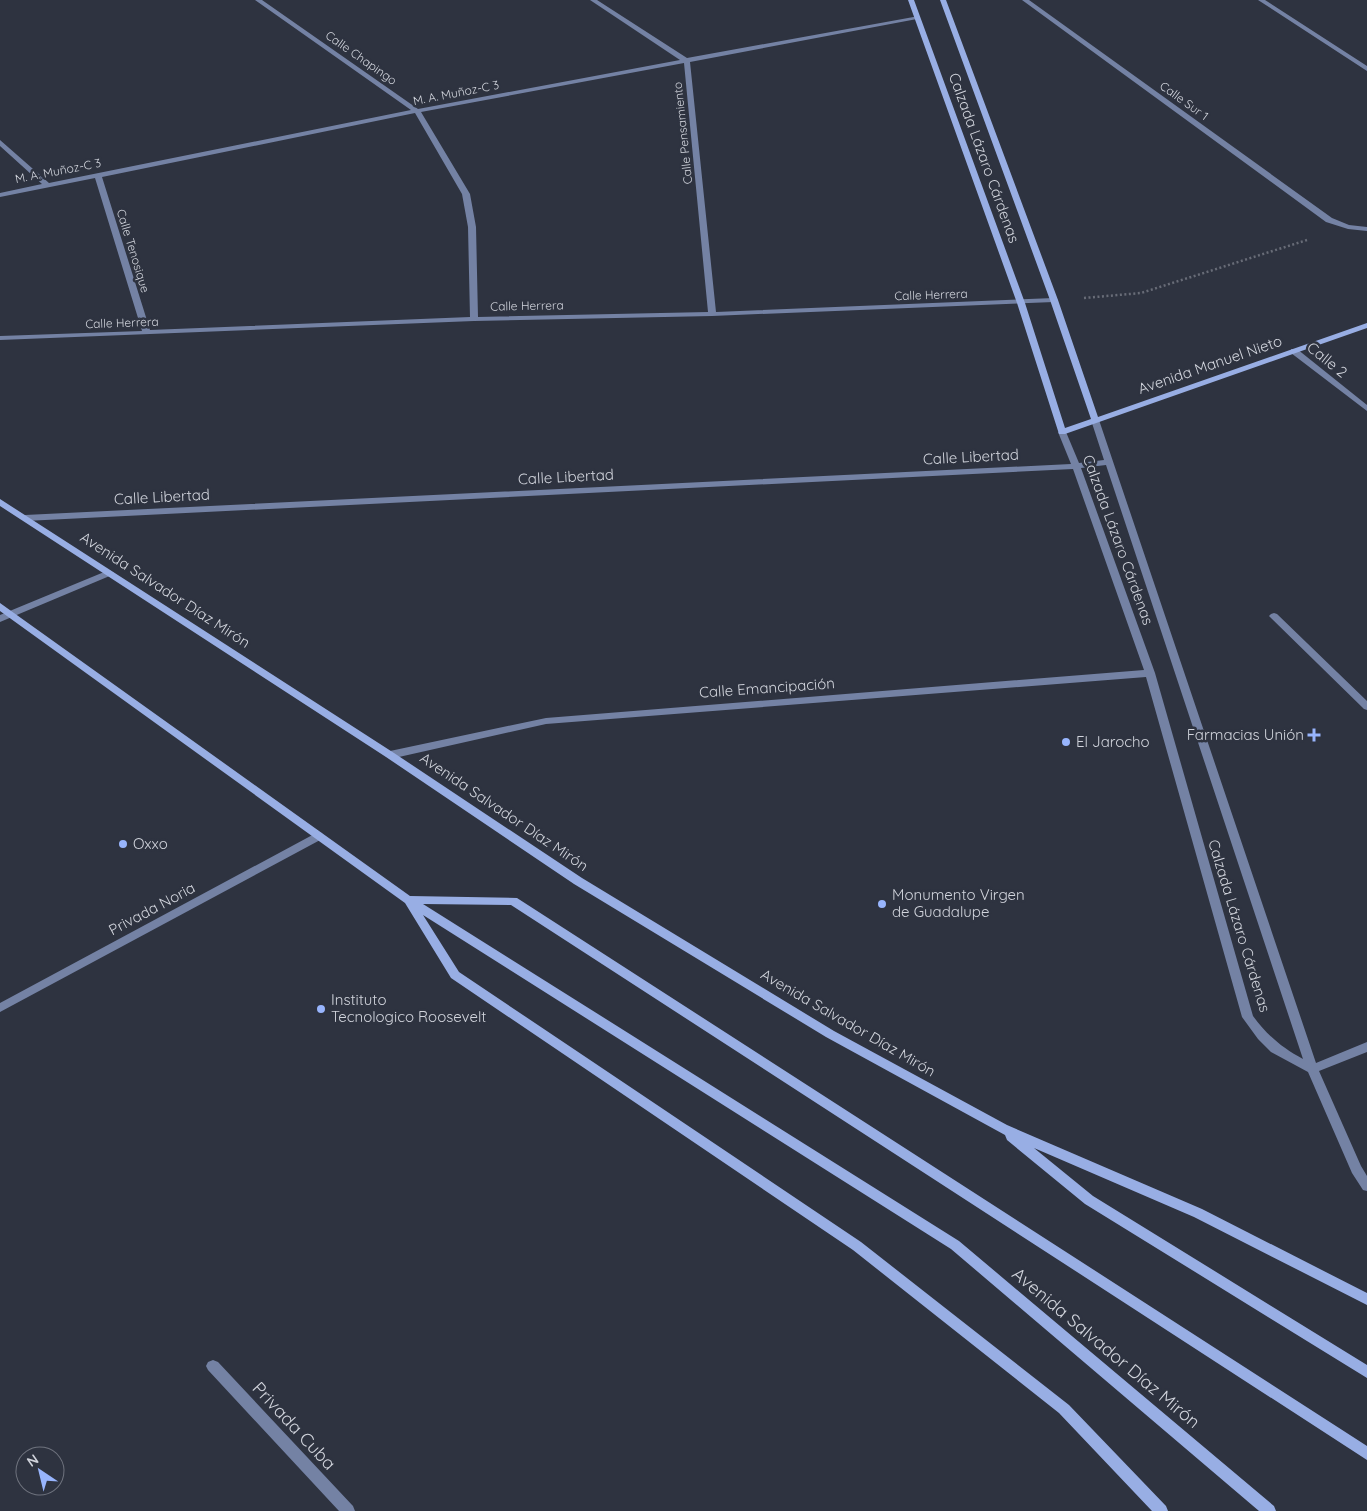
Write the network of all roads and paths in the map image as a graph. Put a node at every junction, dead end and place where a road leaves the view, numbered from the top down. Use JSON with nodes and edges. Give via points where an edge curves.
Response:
{"nodes":[{"id":1,"x":258,"y":0,"type":"edge"},
{"id":2,"x":593,"y":0,"type":"edge"},
{"id":3,"x":911,"y":0,"type":"edge"},
{"id":4,"x":943,"y":0,"type":"edge"},
{"id":5,"x":1025,"y":0,"type":"edge"},
{"id":6,"x":1261,"y":0,"type":"edge"},
{"id":7,"x":917,"y":17,"type":"junction"},
{"id":8,"x":687,"y":61,"type":"junction"},
{"id":9,"x":1367,"y":69,"type":"edge"},
{"id":10,"x":417,"y":111,"type":"junction"},
{"id":11,"x":0,"y":142,"type":"edge"},
{"id":12,"x":98,"y":174,"type":"junction"},
{"id":13,"x":47,"y":185,"type":"junction"},
{"id":14,"x":0,"y":195,"type":"edge"},
{"id":15,"x":1348,"y":227,"type":"junction"},
{"id":16,"x":1367,"y":229,"type":"edge"},
{"id":17,"x":1054,"y":300,"type":"junction"},
{"id":18,"x":1021,"y":303,"type":"junction"},
{"id":19,"x":712,"y":314,"type":"junction"},
{"id":20,"x":474,"y":319,"type":"junction"},
{"id":21,"x":1367,"y":325,"type":"edge"},
{"id":22,"x":147,"y":333,"type":"junction"},
{"id":23,"x":0,"y":338,"type":"edge"},
{"id":24,"x":1294,"y":350,"type":"junction"},
{"id":25,"x":1367,"y":409,"type":"edge"},
{"id":26,"x":1095,"y":420,"type":"junction"},
{"id":27,"x":1062,"y":432,"type":"junction"},
{"id":28,"x":1109,"y":462,"type":"junction"},
{"id":29,"x":1076,"y":466,"type":"junction"},
{"id":30,"x":0,"y":502,"type":"edge"},
{"id":31,"x":25,"y":518,"type":"junction"},
{"id":32,"x":110,"y":573,"type":"junction"},
{"id":33,"x":0,"y":606,"type":"edge"},
{"id":34,"x":12,"y":614,"type":"junction"},
{"id":35,"x":1274,"y":616,"type":"dead end"},
{"id":36,"x":0,"y":620,"type":"edge"},
{"id":37,"x":1150,"y":673,"type":"junction"},
{"id":38,"x":1367,"y":707,"type":"edge"},
{"id":39,"x":390,"y":755,"type":"junction"},
{"id":40,"x":318,"y":836,"type":"junction"},
{"id":41,"x":408,"y":900,"type":"junction"},
{"id":42,"x":0,"y":1008,"type":"edge"},
{"id":43,"x":1367,"y":1047,"type":"edge"},
{"id":44,"x":1312,"y":1069,"type":"junction"},
{"id":45,"x":1002,"y":1129,"type":"junction"},
{"id":46,"x":1367,"y":1186,"type":"edge"},
{"id":47,"x":1367,"y":1299,"type":"edge"},
{"id":48,"x":213,"y":1366,"type":"dead end"},
{"id":49,"x":1367,"y":1372,"type":"edge"},
{"id":50,"x":1367,"y":1454,"type":"edge"},
{"id":51,"x":348,"y":1511,"type":"edge"},
{"id":52,"x":1161,"y":1511,"type":"edge"},
{"id":53,"x":1269,"y":1511,"type":"edge"}],
"edges":[{"from":1,"to":10,"type":"street","name":"Calle Chapingo"},
{"from":2,"to":8,"type":"street","name":"Calle Pensamiento"},
{"from":3,"to":7,"type":"main road","name":"Calzada Lázaro Cárdenas"},
{"from":4,"to":17,"type":"main road","name":"Calzada Lázaro Cárdenas"},
{"from":5,"to":15,"type":"street","name":"Calle Sur 1","via":[[1329,220]]},
{"from":6,"to":9,"type":"street"},
{"from":7,"to":8,"type":"street","name":"M. A. Muñoz-C 3"},
{"from":7,"to":18,"type":"main road","name":"Calzada Lázaro Cárdenas"},
{"from":8,"to":10,"type":"street","name":"M. A. Muñoz-C 3"},
{"from":8,"to":19,"type":"street","name":"Calle Pensamiento"},
{"from":10,"to":12,"type":"street","name":"M. A. Muñoz-C 3"},
{"from":10,"to":20,"type":"street","name":"Calle Chapingo","via":[[466,194],[472,227]]},
{"from":11,"to":13,"type":"street"},
{"from":12,"to":13,"type":"street","name":"M. A. Muñoz-C 3"},
{"from":12,"to":22,"type":"street","name":"Calle Tenosique"},
{"from":13,"to":14,"type":"street","name":"M. A. Muñoz-C 3"},
{"from":15,"to":16,"type":"street","name":"Calle Sur 1"},
{"from":15,"to":17,"type":"path","via":[[1141,293]]},
{"from":17,"to":18,"type":"street","name":"Calle Herrera"},
{"from":17,"to":26,"type":"main road","name":"Calzada Lázaro Cárdenas"},
{"from":18,"to":19,"type":"street","name":"Calle Herrera"},
{"from":18,"to":27,"type":"main road","name":"Calzada Lázaro Cárdenas"},
{"from":19,"to":20,"type":"street","name":"Calle Herrera"},
{"from":20,"to":22,"type":"street","name":"Calle Herrera"},
{"from":21,"to":24,"type":"main road","name":"Avenida Manuel Nieto"},
{"from":22,"to":23,"type":"street","name":"Calle Herrera"},
{"from":24,"to":25,"type":"street","name":"Calle 2"},
{"from":24,"to":26,"type":"main road","name":"Avenida Manuel Nieto"},
{"from":26,"to":27,"type":"main road","name":"Avenida Manuel Nieto"},
{"from":26,"to":28,"type":"street","name":"Calzada Lázaro Cárdenas"},
{"from":27,"to":29,"type":"street","name":"Calzada Lázaro Cárdenas"},
{"from":28,"to":29,"type":"street","name":"Calle Libertad"},
{"from":28,"to":44,"type":"street","name":"Calzada Lázaro Cárdenas"},
{"from":29,"to":31,"type":"street","name":"Calle Libertad"},
{"from":29,"to":37,"type":"street","name":"Calzada Lázaro Cárdenas"},
{"from":30,"to":31,"type":"main road","name":"Avenida Salvador Díaz Mirón"},
{"from":31,"to":32,"type":"main road","name":"Avenida Salvador Díaz Mirón"},
{"from":32,"to":34,"type":"street"},
{"from":32,"to":39,"type":"main road","name":"Avenida Salvador Díaz Mirón"},
{"from":33,"to":34,"type":"main road","name":"Avenida Salvador Díaz Mirón"},
{"from":34,"to":36,"type":"street"},
{"from":34,"to":40,"type":"main road","name":"Avenida Salvador Díaz Mirón"},
{"from":35,"to":38,"type":"street"},
{"from":37,"to":39,"type":"street","name":"Calle Emancipación","via":[[546,720]]},
{"from":37,"to":44,"type":"street","name":"Calzada Lázaro Cárdenas","via":[[1248,1016],[1260,1035],[1278,1052]]},
{"from":39,"to":45,"type":"main road","name":"Avenida Salvador Díaz Mirón","via":[[586,886],[830,1034]]},
{"from":40,"to":41,"type":"main road","name":"Avenida Salvador Díaz Mirón"},
{"from":40,"to":42,"type":"street","name":"Privada Noria"},
{"from":41,"to":50,"type":"main road","via":[[513,901]]},
{"from":41,"to":52,"type":"main road","name":"Avenida Salvador Díaz Mirón","via":[[455,975],[857,1246],[1064,1409]]},
{"from":41,"to":53,"type":"main road","name":"Avenida Salvador Díaz Mirón","via":[[956,1245]]},
{"from":43,"to":44,"type":"street"},
{"from":44,"to":46,"type":"street","name":"Calzada Lázaro Cárdenas","via":[[1356,1169]]},
{"from":45,"to":47,"type":"main road","name":"Avenida Salvador Díaz Mirón","via":[[1198,1213]]},
{"from":45,"to":49,"type":"main road","name":"Avenida Salvador Díaz Mirón","via":[[1089,1200]]},
{"from":48,"to":51,"type":"street","name":"Privada Cuba"}]}
